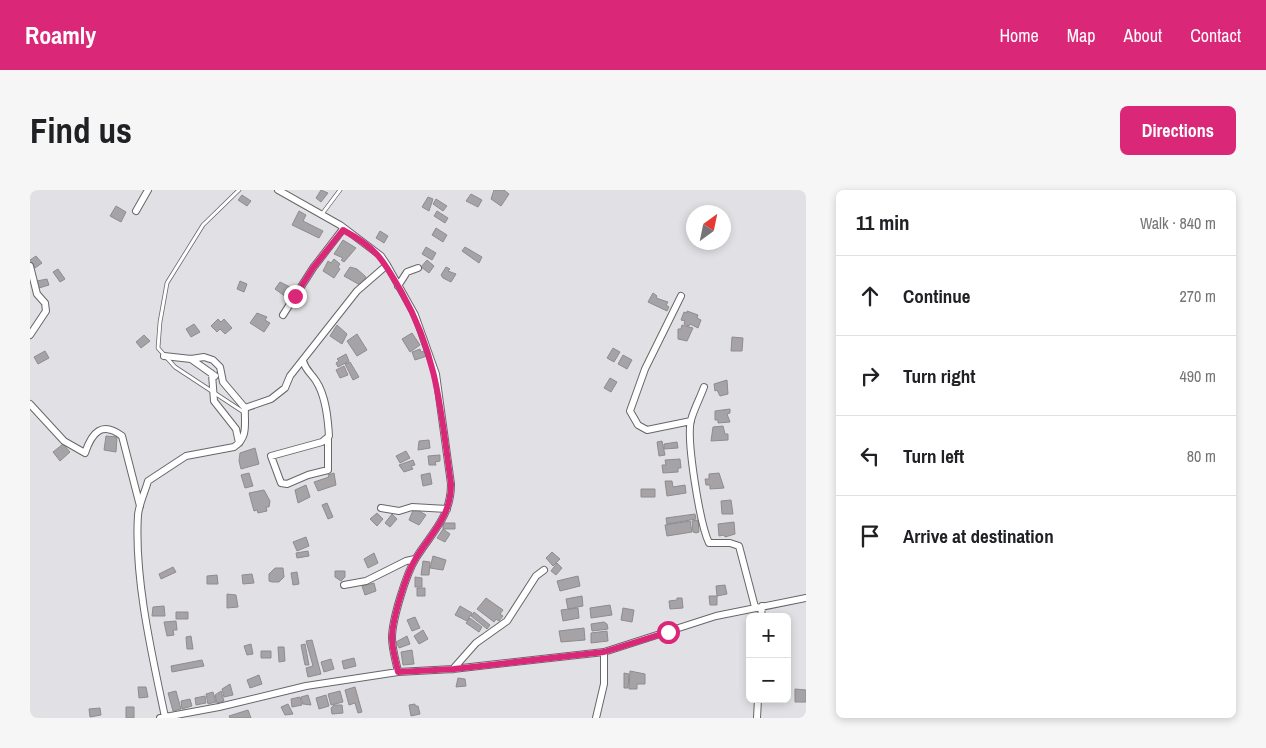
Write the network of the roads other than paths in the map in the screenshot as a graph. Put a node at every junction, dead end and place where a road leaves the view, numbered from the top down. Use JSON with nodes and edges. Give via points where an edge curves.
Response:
{"nodes":[{"id":1,"x":148,"y":190,"type":"edge"},
{"id":2,"x":239,"y":190,"type":"edge"},
{"id":3,"x":278,"y":190,"type":"edge"},
{"id":4,"x":340,"y":190,"type":"edge"},
{"id":5,"x":136,"y":211,"type":"dead end"},
{"id":6,"x":322,"y":214,"type":"junction"},
{"id":7,"x":343,"y":230,"type":"junction"},
{"id":8,"x":387,"y":265,"type":"junction"},
{"id":9,"x":30,"y":266,"type":"edge"},
{"id":10,"x":418,"y":268,"type":"dead end"},
{"id":11,"x":398,"y":286,"type":"junction"},
{"id":12,"x":681,"y":296,"type":"dead end"},
{"id":13,"x":283,"y":314,"type":"dead end"},
{"id":14,"x":30,"y":335,"type":"edge"},
{"id":15,"x":164,"y":356,"type":"junction"},
{"id":16,"x":192,"y":359,"type":"junction"},
{"id":17,"x":304,"y":361,"type":"junction"},
{"id":18,"x":212,"y":374,"type":"junction"},
{"id":19,"x":223,"y":382,"type":"junction"},
{"id":20,"x":704,"y":387,"type":"dead end"},
{"id":21,"x":213,"y":392,"type":"junction"},
{"id":22,"x":30,"y":404,"type":"edge"},
{"id":23,"x":245,"y":411,"type":"junction"},
{"id":24,"x":691,"y":421,"type":"junction"},
{"id":25,"x":328,"y":437,"type":"junction"},
{"id":26,"x":239,"y":443,"type":"junction"},
{"id":27,"x":148,"y":481,"type":"junction"},
{"id":28,"x":134,"y":484,"type":"junction"},
{"id":29,"x":140,"y":507,"type":"junction"},
{"id":30,"x":381,"y":508,"type":"dead end"},
{"id":31,"x":448,"y":509,"type":"junction"},
{"id":32,"x":415,"y":559,"type":"junction"},
{"id":33,"x":544,"y":570,"type":"dead end"},
{"id":34,"x":344,"y":585,"type":"dead end"},
{"id":35,"x":806,"y":598,"type":"edge"},
{"id":36,"x":758,"y":607,"type":"junction"},
{"id":37,"x":760,"y":613,"type":"edge"},
{"id":38,"x":604,"y":652,"type":"junction"},
{"id":39,"x":454,"y":669,"type":"junction"},
{"id":40,"x":398,"y":672,"type":"junction"},
{"id":41,"x":758,"y":703,"type":"edge"},
{"id":42,"x":174,"y":717,"type":"edge"},
{"id":43,"x":162,"y":718,"type":"edge"},
{"id":44,"x":596,"y":718,"type":"edge"},
{"id":45,"x":757,"y":718,"type":"edge"}],
"edges":[{"from":1,"to":5,"type":"street"},
{"from":2,"to":15,"type":"lane","via":[[203,225],[167,284],[158,335],[158,348]]},
{"from":3,"to":6,"type":"street"},
{"from":4,"to":6,"type":"lane"},
{"from":6,"to":7,"type":"street"},
{"from":7,"to":8,"type":"street","via":[[369,247]]},
{"from":7,"to":13,"type":"street"},
{"from":8,"to":11,"type":"street"},
{"from":8,"to":17,"type":"street","via":[[357,291]]},
{"from":9,"to":14,"type":"street","via":[[37,294],[46,311]]},
{"from":10,"to":11,"type":"street","via":[[407,272]]},
{"from":11,"to":31,"type":"street","via":[[415,316],[436,374],[451,484]]},
{"from":12,"to":24,"type":"street","via":[[645,369],[630,412],[638,425],[647,430]]},
{"from":15,"to":16,"type":"street"},
{"from":15,"to":21,"type":"lane"},
{"from":16,"to":18,"type":"street"},
{"from":16,"to":19,"type":"street","via":[[204,357],[213,360],[220,367]]},
{"from":17,"to":23,"type":"street","via":[[290,376],[285,388],[271,399]]},
{"from":17,"to":25,"type":"street","via":[[305,370],[316,381],[322,395]]},
{"from":18,"to":19,"type":"street"},
{"from":18,"to":21,"type":"street"},
{"from":19,"to":23,"type":"street"},
{"from":20,"to":24,"type":"street"},
{"from":21,"to":23,"type":"lane"},
{"from":21,"to":26,"type":"street","via":[[214,401],[236,429]]},
{"from":22,"to":28,"type":"street","via":[[64,441],[84,453],[100,430],[108,428],[122,436]]},
{"from":23,"to":26,"type":"street","via":[[246,428]]},
{"from":24,"to":36,"type":"street","via":[[693,466],[703,531],[709,543],[739,546]]},
{"from":25,"to":25,"type":"street","via":[[322,442],[271,456],[281,483],[287,484],[328,470]]},
{"from":26,"to":27,"type":"street","via":[[234,447],[186,456]]},
{"from":27,"to":28,"type":"street"},
{"from":27,"to":29,"type":"street"},
{"from":28,"to":29,"type":"street"},
{"from":29,"to":43,"type":"street","via":[[139,549],[144,599]]},
{"from":30,"to":31,"type":"street","via":[[399,511],[412,507]]},
{"from":31,"to":32,"type":"street"},
{"from":32,"to":34,"type":"street","via":[[406,560],[366,581]]},
{"from":32,"to":40,"type":"street","via":[[400,599],[392,638]]},
{"from":33,"to":39,"type":"street","via":[[536,576],[507,621],[476,643]]},
{"from":35,"to":36,"type":"street"},
{"from":36,"to":37,"type":"street"},
{"from":36,"to":38,"type":"street","via":[[716,616]]},
{"from":38,"to":39,"type":"street"},
{"from":38,"to":44,"type":"street","via":[[604,684]]},
{"from":39,"to":40,"type":"street"},
{"from":40,"to":42,"type":"street","via":[[306,686]]},
{"from":41,"to":45,"type":"street"},
{"from":42,"to":43,"type":"street"}]}
